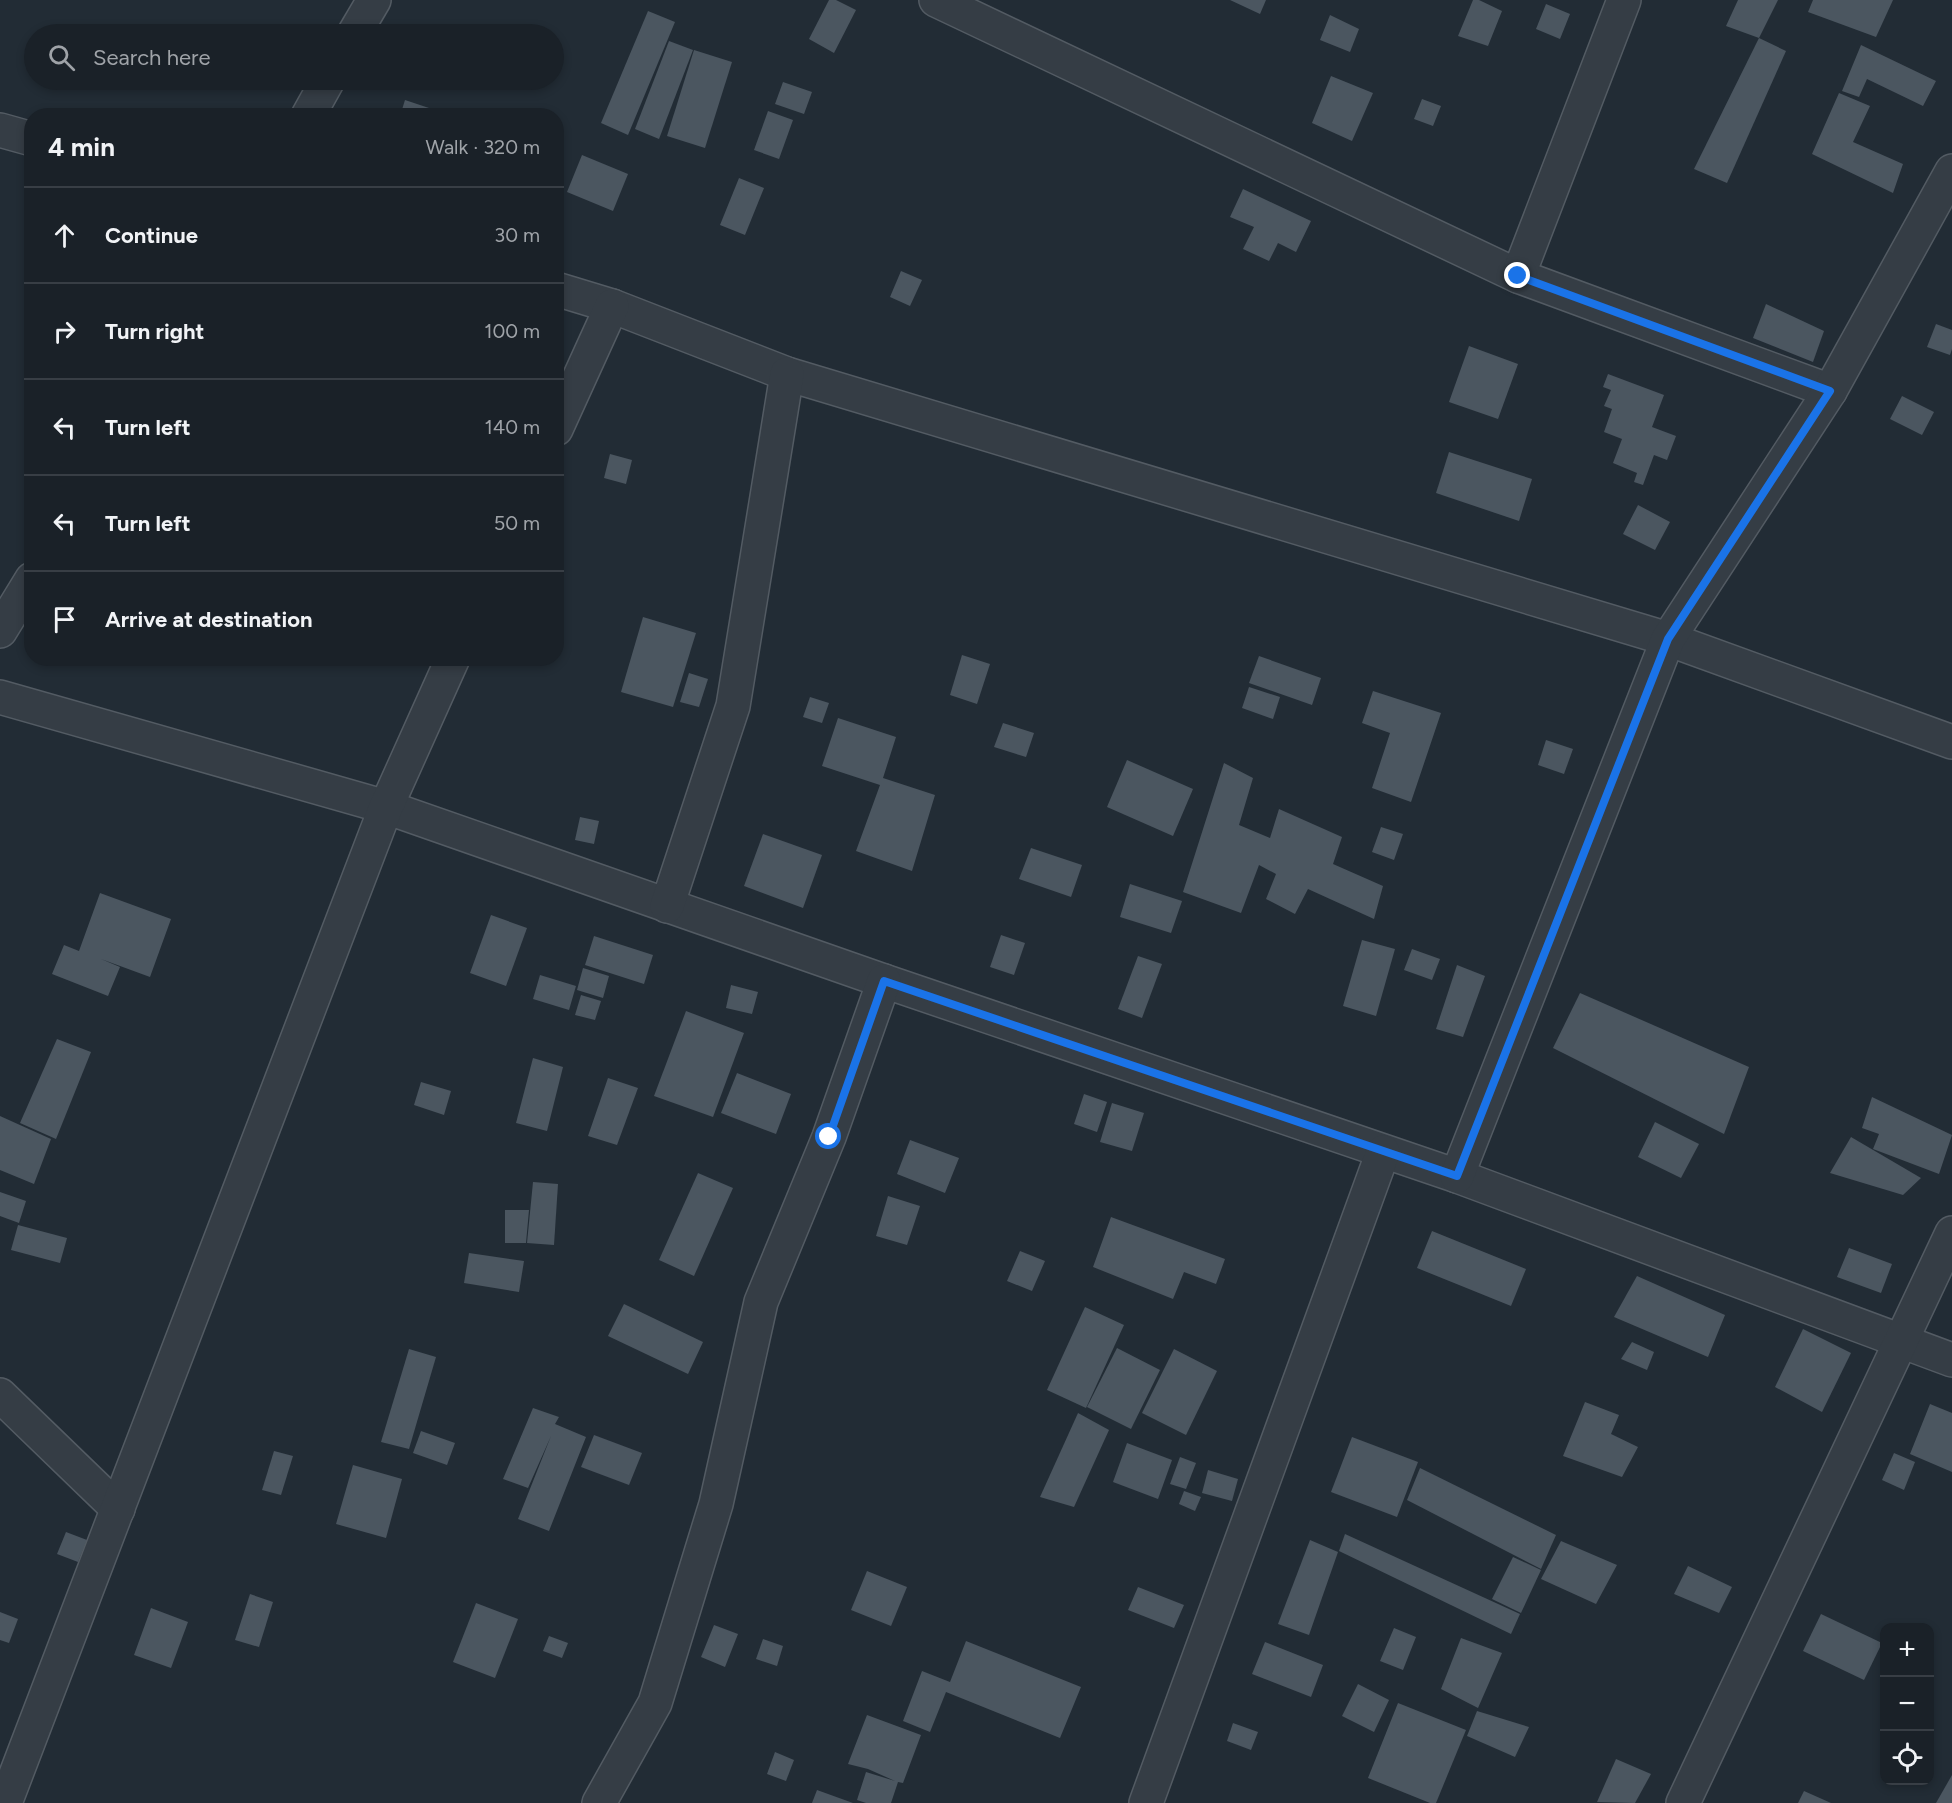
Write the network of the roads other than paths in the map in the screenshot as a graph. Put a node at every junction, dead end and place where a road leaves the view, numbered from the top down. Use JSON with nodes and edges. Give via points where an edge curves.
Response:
{"nodes":[{"id":1,"x":374,"y":0,"type":"edge"},
{"id":2,"x":936,"y":0,"type":"edge"},
{"id":3,"x":1623,"y":0,"type":"edge"},
{"id":4,"x":360,"y":24,"type":"edge"},
{"id":5,"x":322,"y":90,"type":"edge"},
{"id":6,"x":312,"y":108,"type":"edge"},
{"id":7,"x":0,"y":130,"type":"edge"},
{"id":8,"x":24,"y":137,"type":"edge"},
{"id":9,"x":1952,"y":171,"type":"edge"},
{"id":10,"x":1518,"y":276,"type":"junction"},
{"id":11,"x":564,"y":291,"type":"edge"},
{"id":12,"x":612,"y":306,"type":"junction"},
{"id":13,"x":787,"y":374,"type":"junction"},
{"id":14,"x":1830,"y":391,"type":"junction"},
{"id":15,"x":564,"y":411,"type":"edge"},
{"id":16,"x":24,"y":592,"type":"edge"},
{"id":17,"x":0,"y":631,"type":"edge"},
{"id":18,"x":1668,"y":639,"type":"junction"},
{"id":19,"x":449,"y":666,"type":"edge"},
{"id":20,"x":0,"y":697,"type":"edge"},
{"id":21,"x":1952,"y":742,"type":"edge"},
{"id":22,"x":386,"y":807,"type":"junction"},
{"id":23,"x":667,"y":906,"type":"junction"},
{"id":24,"x":884,"y":981,"type":"junction"},
{"id":25,"x":1383,"y":1152,"type":"junction"},
{"id":26,"x":1457,"y":1176,"type":"junction"},
{"id":27,"x":1952,"y":1233,"type":"edge"},
{"id":28,"x":1901,"y":1341,"type":"junction"},
{"id":29,"x":1952,"y":1360,"type":"edge"},
{"id":30,"x":0,"y":1395,"type":"edge"},
{"id":31,"x":118,"y":1509,"type":"junction"},
{"id":32,"x":5,"y":1803,"type":"edge"},
{"id":33,"x":599,"y":1803,"type":"edge"},
{"id":34,"x":1146,"y":1803,"type":"edge"},
{"id":35,"x":1683,"y":1803,"type":"edge"}],
"edges":[{"from":1,"to":4,"type":"street"},
{"from":2,"to":10,"type":"street"},
{"from":3,"to":10,"type":"street"},
{"from":5,"to":6,"type":"street"},
{"from":7,"to":8,"type":"street"},
{"from":9,"to":14,"type":"street"},
{"from":10,"to":14,"type":"street"},
{"from":11,"to":12,"type":"street"},
{"from":12,"to":13,"type":"street"},
{"from":12,"to":15,"type":"street"},
{"from":13,"to":18,"type":"street"},
{"from":13,"to":23,"type":"street","via":[[733,706]]},
{"from":14,"to":18,"type":"street"},
{"from":16,"to":17,"type":"street"},
{"from":18,"to":21,"type":"street"},
{"from":18,"to":26,"type":"street"},
{"from":19,"to":22,"type":"street"},
{"from":20,"to":22,"type":"street"},
{"from":22,"to":23,"type":"street"},
{"from":22,"to":31,"type":"street"},
{"from":23,"to":24,"type":"street"},
{"from":24,"to":25,"type":"street"},
{"from":24,"to":33,"type":"street","via":[[829,1137],[761,1302],[716,1504],[655,1703]]},
{"from":25,"to":26,"type":"street"},
{"from":25,"to":34,"type":"street"},
{"from":26,"to":28,"type":"street"},
{"from":27,"to":28,"type":"street"},
{"from":28,"to":29,"type":"street"},
{"from":28,"to":35,"type":"street"},
{"from":30,"to":31,"type":"street"},
{"from":31,"to":32,"type":"street"}]}
